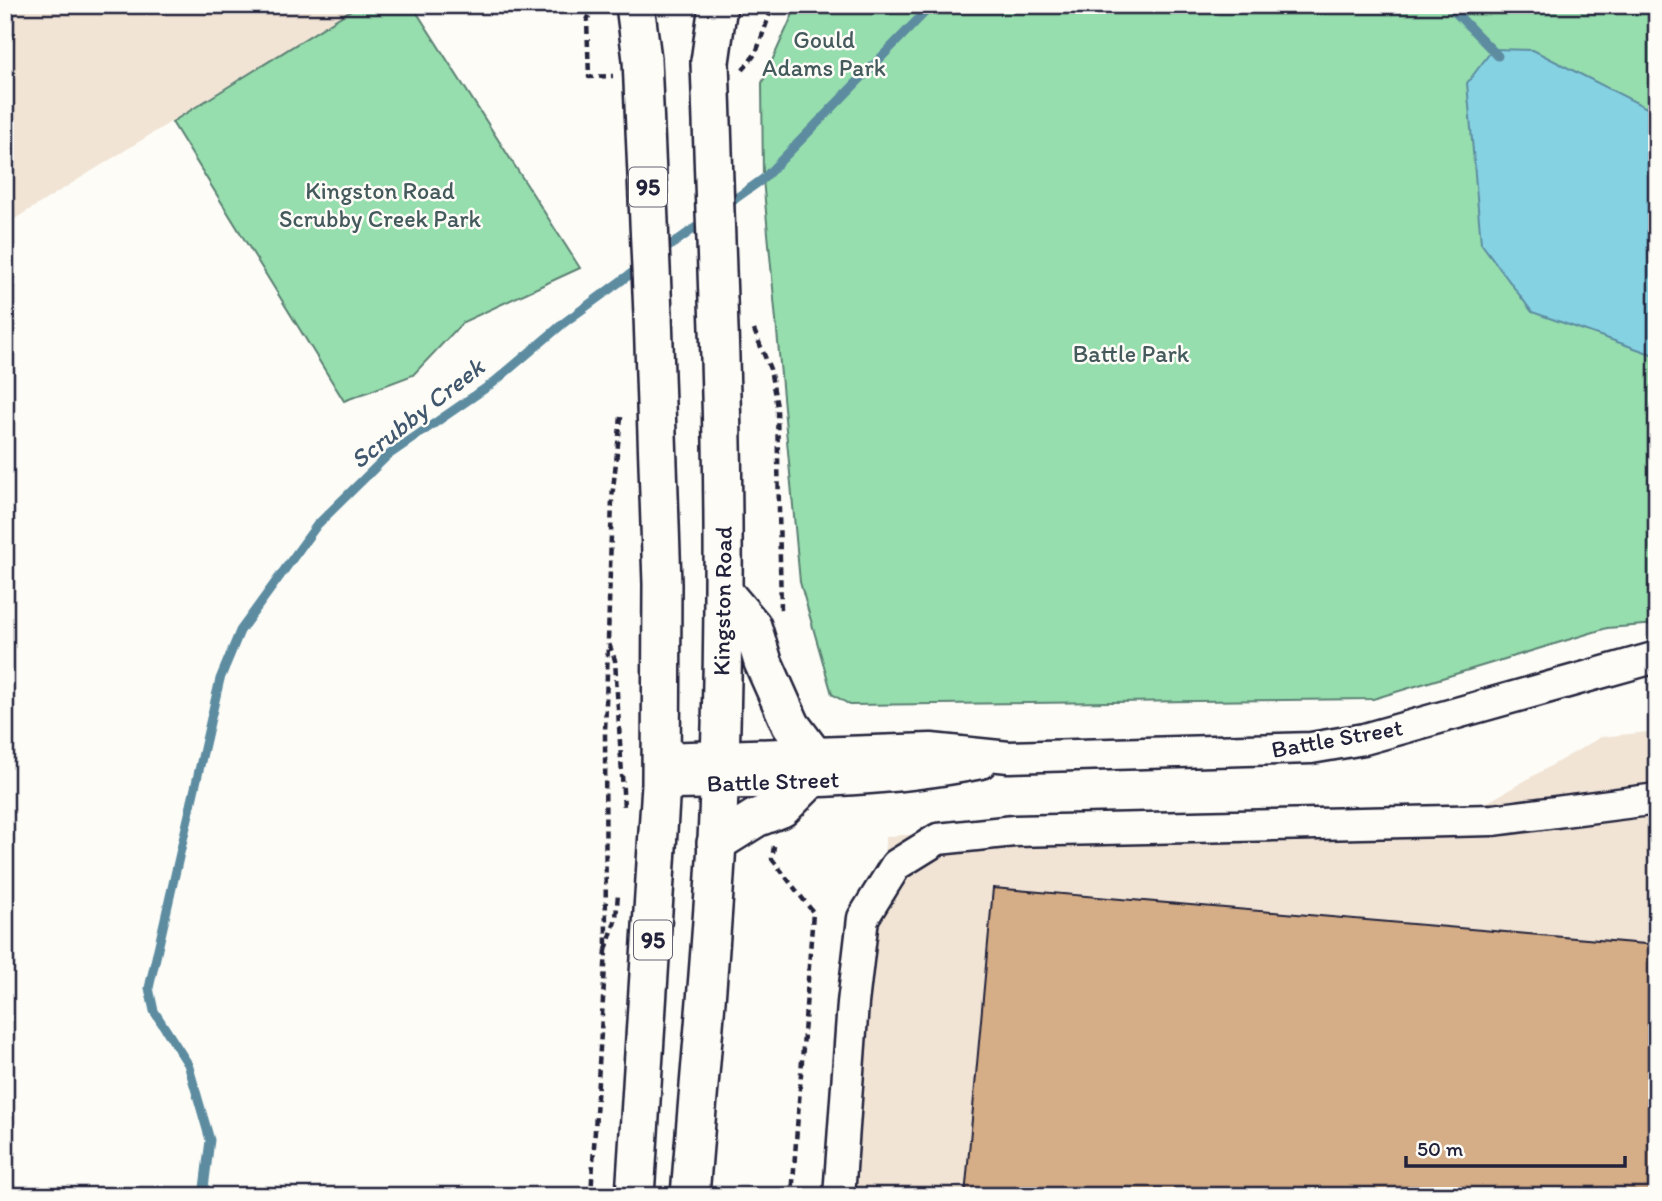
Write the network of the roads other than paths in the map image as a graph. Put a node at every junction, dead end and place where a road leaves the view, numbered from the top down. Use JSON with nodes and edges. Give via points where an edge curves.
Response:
{"nodes":[{"id":1,"x":635,"y":5,"type":"edge"},
{"id":2,"x":718,"y":5,"type":"edge"},
{"id":3,"x":724,"y":593,"type":"junction"},
{"id":4,"x":1657,"y":657,"type":"edge"},
{"id":5,"x":811,"y":767,"type":"junction"},
{"id":6,"x":661,"y":771,"type":"junction"},
{"id":7,"x":719,"y":771,"type":"junction"},
{"id":8,"x":1657,"y":799,"type":"edge"},
{"id":9,"x":716,"y":843,"type":"junction"},
{"id":10,"x":635,"y":1196,"type":"edge"},
{"id":11,"x":690,"y":1196,"type":"edge"},
{"id":12,"x":839,"y":1196,"type":"edge"}],
"edges":[{"from":1,"to":6,"type":"main road","number":"95","bridge":true,"via":[[642,59],[653,315],[662,584]]},
{"from":2,"to":3,"type":"main road","name":"Kingston Road","number":"95","bridge":true,"via":[[710,62]]},
{"from":3,"to":5,"type":"main road","via":[[752,626],[763,662]]},
{"from":3,"to":7,"type":"main road","name":"Kingston Road","number":"95"},
{"from":4,"to":5,"type":"street","name":"Battle Street","via":[[1375,736],[1311,748],[1009,757],[932,749]]},
{"from":5,"to":7,"type":"street","name":"Battle Street"},
{"from":5,"to":9,"type":"main road","via":[[782,807]]},
{"from":6,"to":7,"type":"street","name":"Battle Street"},
{"from":6,"to":10,"type":"main road","number":"95"},
{"from":7,"to":9,"type":"main road","name":"Kingston Road","number":"95"},
{"from":8,"to":12,"type":"street","via":[[1493,820],[1014,831],[938,839],[896,865],[863,918]]},
{"from":9,"to":11,"type":"main road","name":"Kingston Road","number":"95"}]}
